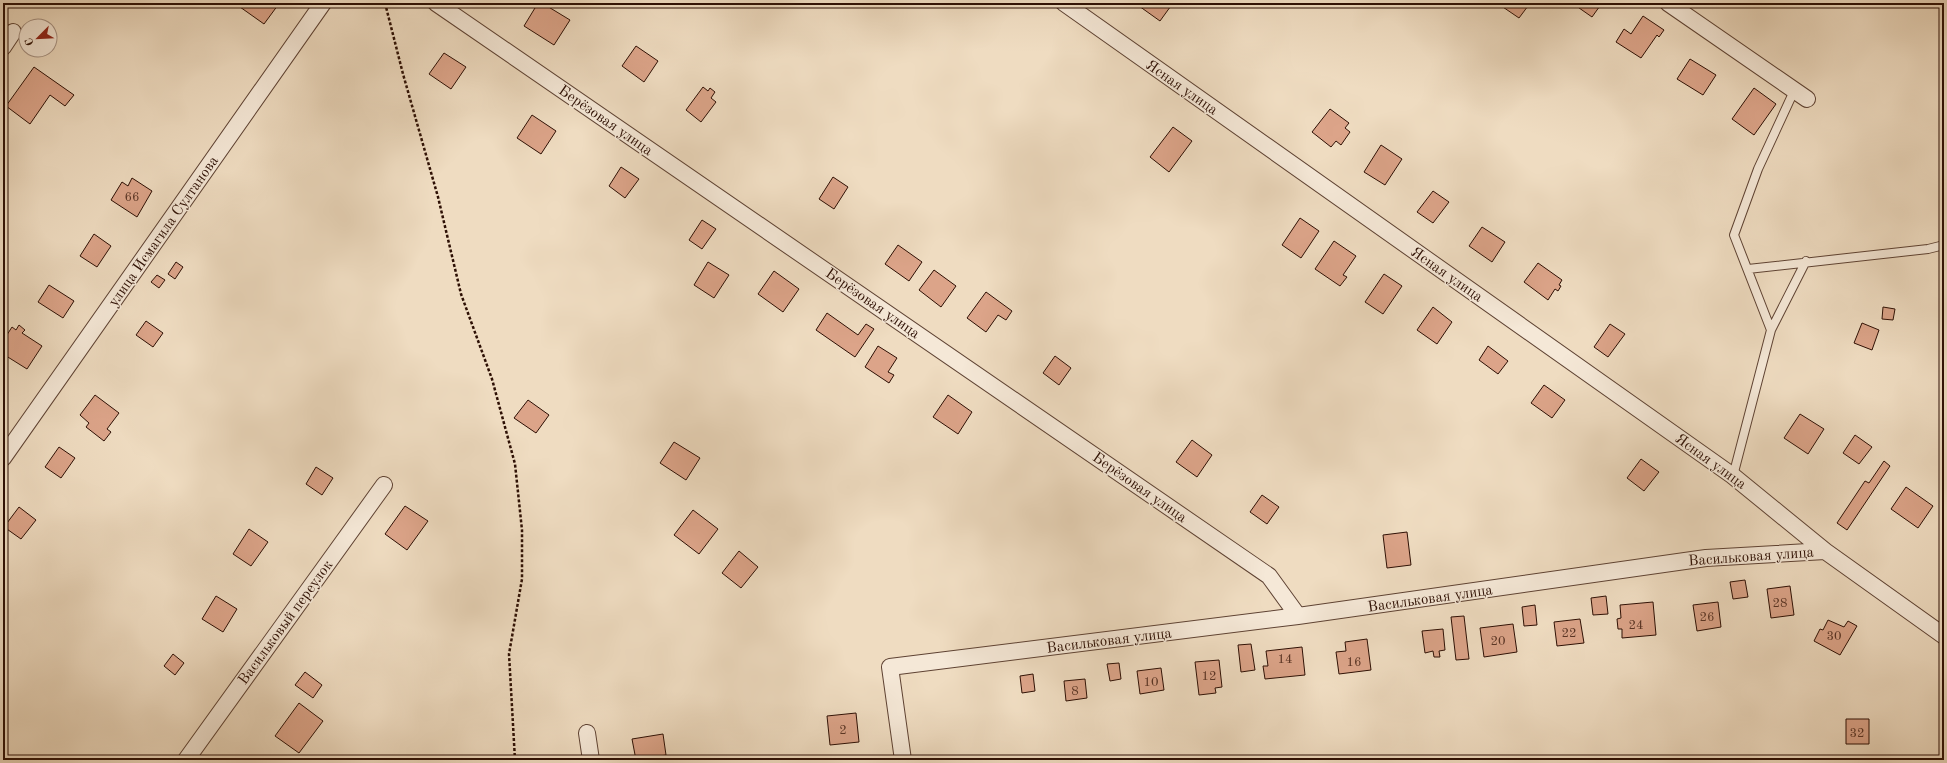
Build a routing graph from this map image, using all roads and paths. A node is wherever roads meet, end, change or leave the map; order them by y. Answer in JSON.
{"nodes":[{"id":1,"x":323,"y":3,"type":"edge"},
{"id":2,"x":385,"y":3,"type":"edge"},
{"id":3,"x":436,"y":3,"type":"edge"},
{"id":4,"x":1064,"y":3,"type":"edge"},
{"id":5,"x":1668,"y":3,"type":"edge"},
{"id":6,"x":13,"y":32,"type":"dead end"},
{"id":7,"x":3,"y":47,"type":"edge"},
{"id":8,"x":1801,"y":95,"type":"joint"},
{"id":9,"x":1944,"y":245,"type":"edge"},
{"id":10,"x":1806,"y":261,"type":"junction"},
{"id":11,"x":1748,"y":269,"type":"junction"},
{"id":12,"x":1771,"y":330,"type":"junction"},
{"id":13,"x":3,"y":458,"type":"edge"},
{"id":14,"x":1733,"y":476,"type":"junction"},
{"id":15,"x":384,"y":485,"type":"dead end"},
{"id":16,"x":1825,"y":551,"type":"junction"},
{"id":17,"x":1298,"y":616,"type":"junction"},
{"id":18,"x":1944,"y":636,"type":"edge"},
{"id":19,"x":587,"y":733,"type":"dead end"},
{"id":20,"x":186,"y":760,"type":"edge"},
{"id":21,"x":515,"y":760,"type":"edge"},
{"id":22,"x":591,"y":760,"type":"edge"},
{"id":23,"x":903,"y":760,"type":"edge"}],
"edges":[{"from":1,"to":13,"type":"street","name":"улица Исмагила Султанова"},
{"from":2,"to":21,"type":"path"},
{"from":3,"to":17,"type":"street","name":"Берёзовая улица"},
{"from":4,"to":14,"type":"street","name":"Ясная улица"},
{"from":5,"to":8,"type":"street"},
{"from":6,"to":7,"type":"street"},
{"from":8,"to":11,"type":"lane"},
{"from":9,"to":10,"type":"lane"},
{"from":10,"to":11,"type":"lane"},
{"from":10,"to":12,"type":"lane"},
{"from":11,"to":12,"type":"lane"},
{"from":12,"to":14,"type":"lane"},
{"from":14,"to":16,"type":"street","name":"Ясная улица"},
{"from":15,"to":20,"type":"street","name":"Васильковый переулок"},
{"from":16,"to":17,"type":"street","name":"Васильковая улица"},
{"from":16,"to":18,"type":"street","name":"Васильковая улица"},
{"from":17,"to":23,"type":"street","name":"Васильковая улица"},
{"from":19,"to":22,"type":"street"}]}
